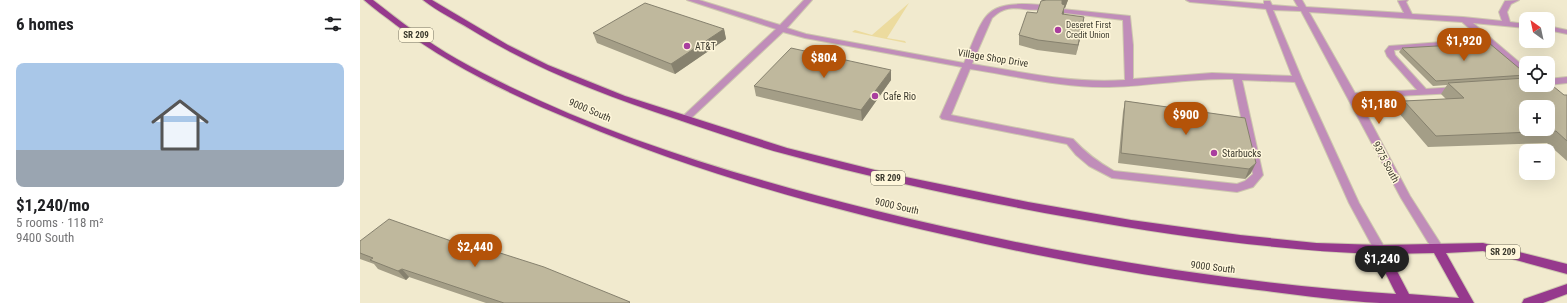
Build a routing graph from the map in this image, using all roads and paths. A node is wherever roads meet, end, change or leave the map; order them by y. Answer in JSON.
{"nodes":[{"id":1,"x":368,"y":0,"type":"edge"},
{"id":2,"x":427,"y":0,"type":"edge"},
{"id":3,"x":691,"y":0,"type":"edge"},
{"id":4,"x":808,"y":0,"type":"edge"},
{"id":5,"x":1190,"y":0,"type":"edge"},
{"id":6,"x":1298,"y":0,"type":"edge"},
{"id":7,"x":1401,"y":0,"type":"edge"},
{"id":8,"x":1515,"y":0,"type":"edge"},
{"id":9,"x":1267,"y":4,"type":"edge"},
{"id":10,"x":1041,"y":8,"type":"edge"},
{"id":11,"x":1305,"y":10,"type":"junction"},
{"id":12,"x":1065,"y":11,"type":"edge"},
{"id":13,"x":1409,"y":15,"type":"junction"},
{"id":14,"x":1463,"y":19,"type":"junction"},
{"id":15,"x":1507,"y":24,"type":"junction"},
{"id":16,"x":1519,"y":25,"type":"edge"},
{"id":17,"x":781,"y":29,"type":"junction"},
{"id":18,"x":1555,"y":29,"type":"edge"},
{"id":19,"x":1567,"y":32,"type":"edge"},
{"id":20,"x":1488,"y":41,"type":"junction"},
{"id":21,"x":968,"y":66,"type":"junction"},
{"id":22,"x":1519,"y":66,"type":"edge"},
{"id":23,"x":1237,"y":77,"type":"junction"},
{"id":24,"x":1298,"y":79,"type":"junction"},
{"id":25,"x":1567,"y":80,"type":"edge"},
{"id":26,"x":1555,"y":81,"type":"edge"},
{"id":27,"x":1129,"y":83,"type":"junction"},
{"id":28,"x":1463,"y":89,"type":"edge"},
{"id":29,"x":1424,"y":92,"type":"junction"},
{"id":30,"x":1351,"y":96,"type":"junction"},
{"id":31,"x":684,"y":119,"type":"junction"},
{"id":32,"x":1438,"y":249,"type":"junction"},
{"id":33,"x":1380,"y":250,"type":"junction"},
{"id":34,"x":1567,"y":269,"type":"edge"},
{"id":35,"x":1567,"y":289,"type":"edge"},
{"id":36,"x":1406,"y":302,"type":"edge"},
{"id":37,"x":1460,"y":303,"type":"edge"},
{"id":38,"x":1468,"y":303,"type":"edge"},
{"id":39,"x":1528,"y":303,"type":"edge"}],
"edges":[{"from":1,"to":36,"type":"main road","name":"9000 South","number":"SR 209"},
{"from":2,"to":31,"type":"main road","number":"SR 209"},
{"from":3,"to":17,"type":"street","name":"Village Shop Drive"},
{"from":4,"to":17,"type":"street"},
{"from":5,"to":9,"type":"street"},
{"from":6,"to":11,"type":"street","name":"9375 South"},
{"from":7,"to":13,"type":"street"},
{"from":8,"to":15,"type":"street"},
{"from":9,"to":11,"type":"street"},
{"from":9,"to":24,"type":"street"},
{"from":10,"to":21,"type":"street"},
{"from":11,"to":13,"type":"street"},
{"from":11,"to":30,"type":"street","name":"9375 South"},
{"from":12,"to":27,"type":"street"},
{"from":13,"to":14,"type":"street"},
{"from":14,"to":15,"type":"street"},
{"from":14,"to":20,"type":"street"},
{"from":15,"to":16,"type":"street"},
{"from":17,"to":21,"type":"street","name":"Village Shop Drive"},
{"from":17,"to":31,"type":"street"},
{"from":18,"to":19,"type":"street"},
{"from":20,"to":22,"type":"street"},
{"from":20,"to":29,"type":"street"},
{"from":21,"to":23,"type":"street"},
{"from":21,"to":27,"type":"street","name":"Village Shop Drive"},
{"from":23,"to":24,"type":"street","name":"Village Shop Drive"},
{"from":23,"to":27,"type":"street","name":"Village Shop Drive"},
{"from":24,"to":33,"type":"street"},
{"from":25,"to":26,"type":"street"},
{"from":28,"to":29,"type":"street"},
{"from":29,"to":30,"type":"street"},
{"from":30,"to":32,"type":"street","name":"9375 South"},
{"from":31,"to":33,"type":"main road","number":"SR 209"},
{"from":32,"to":33,"type":"main road","number":"SR 209"},
{"from":32,"to":34,"type":"main road","number":"SR 209"},
{"from":32,"to":38,"type":"main road"},
{"from":33,"to":36,"type":"main road"},
{"from":35,"to":39,"type":"main road"},
{"from":36,"to":37,"type":"main road","name":"9000 South","number":"SR 209"}]}
